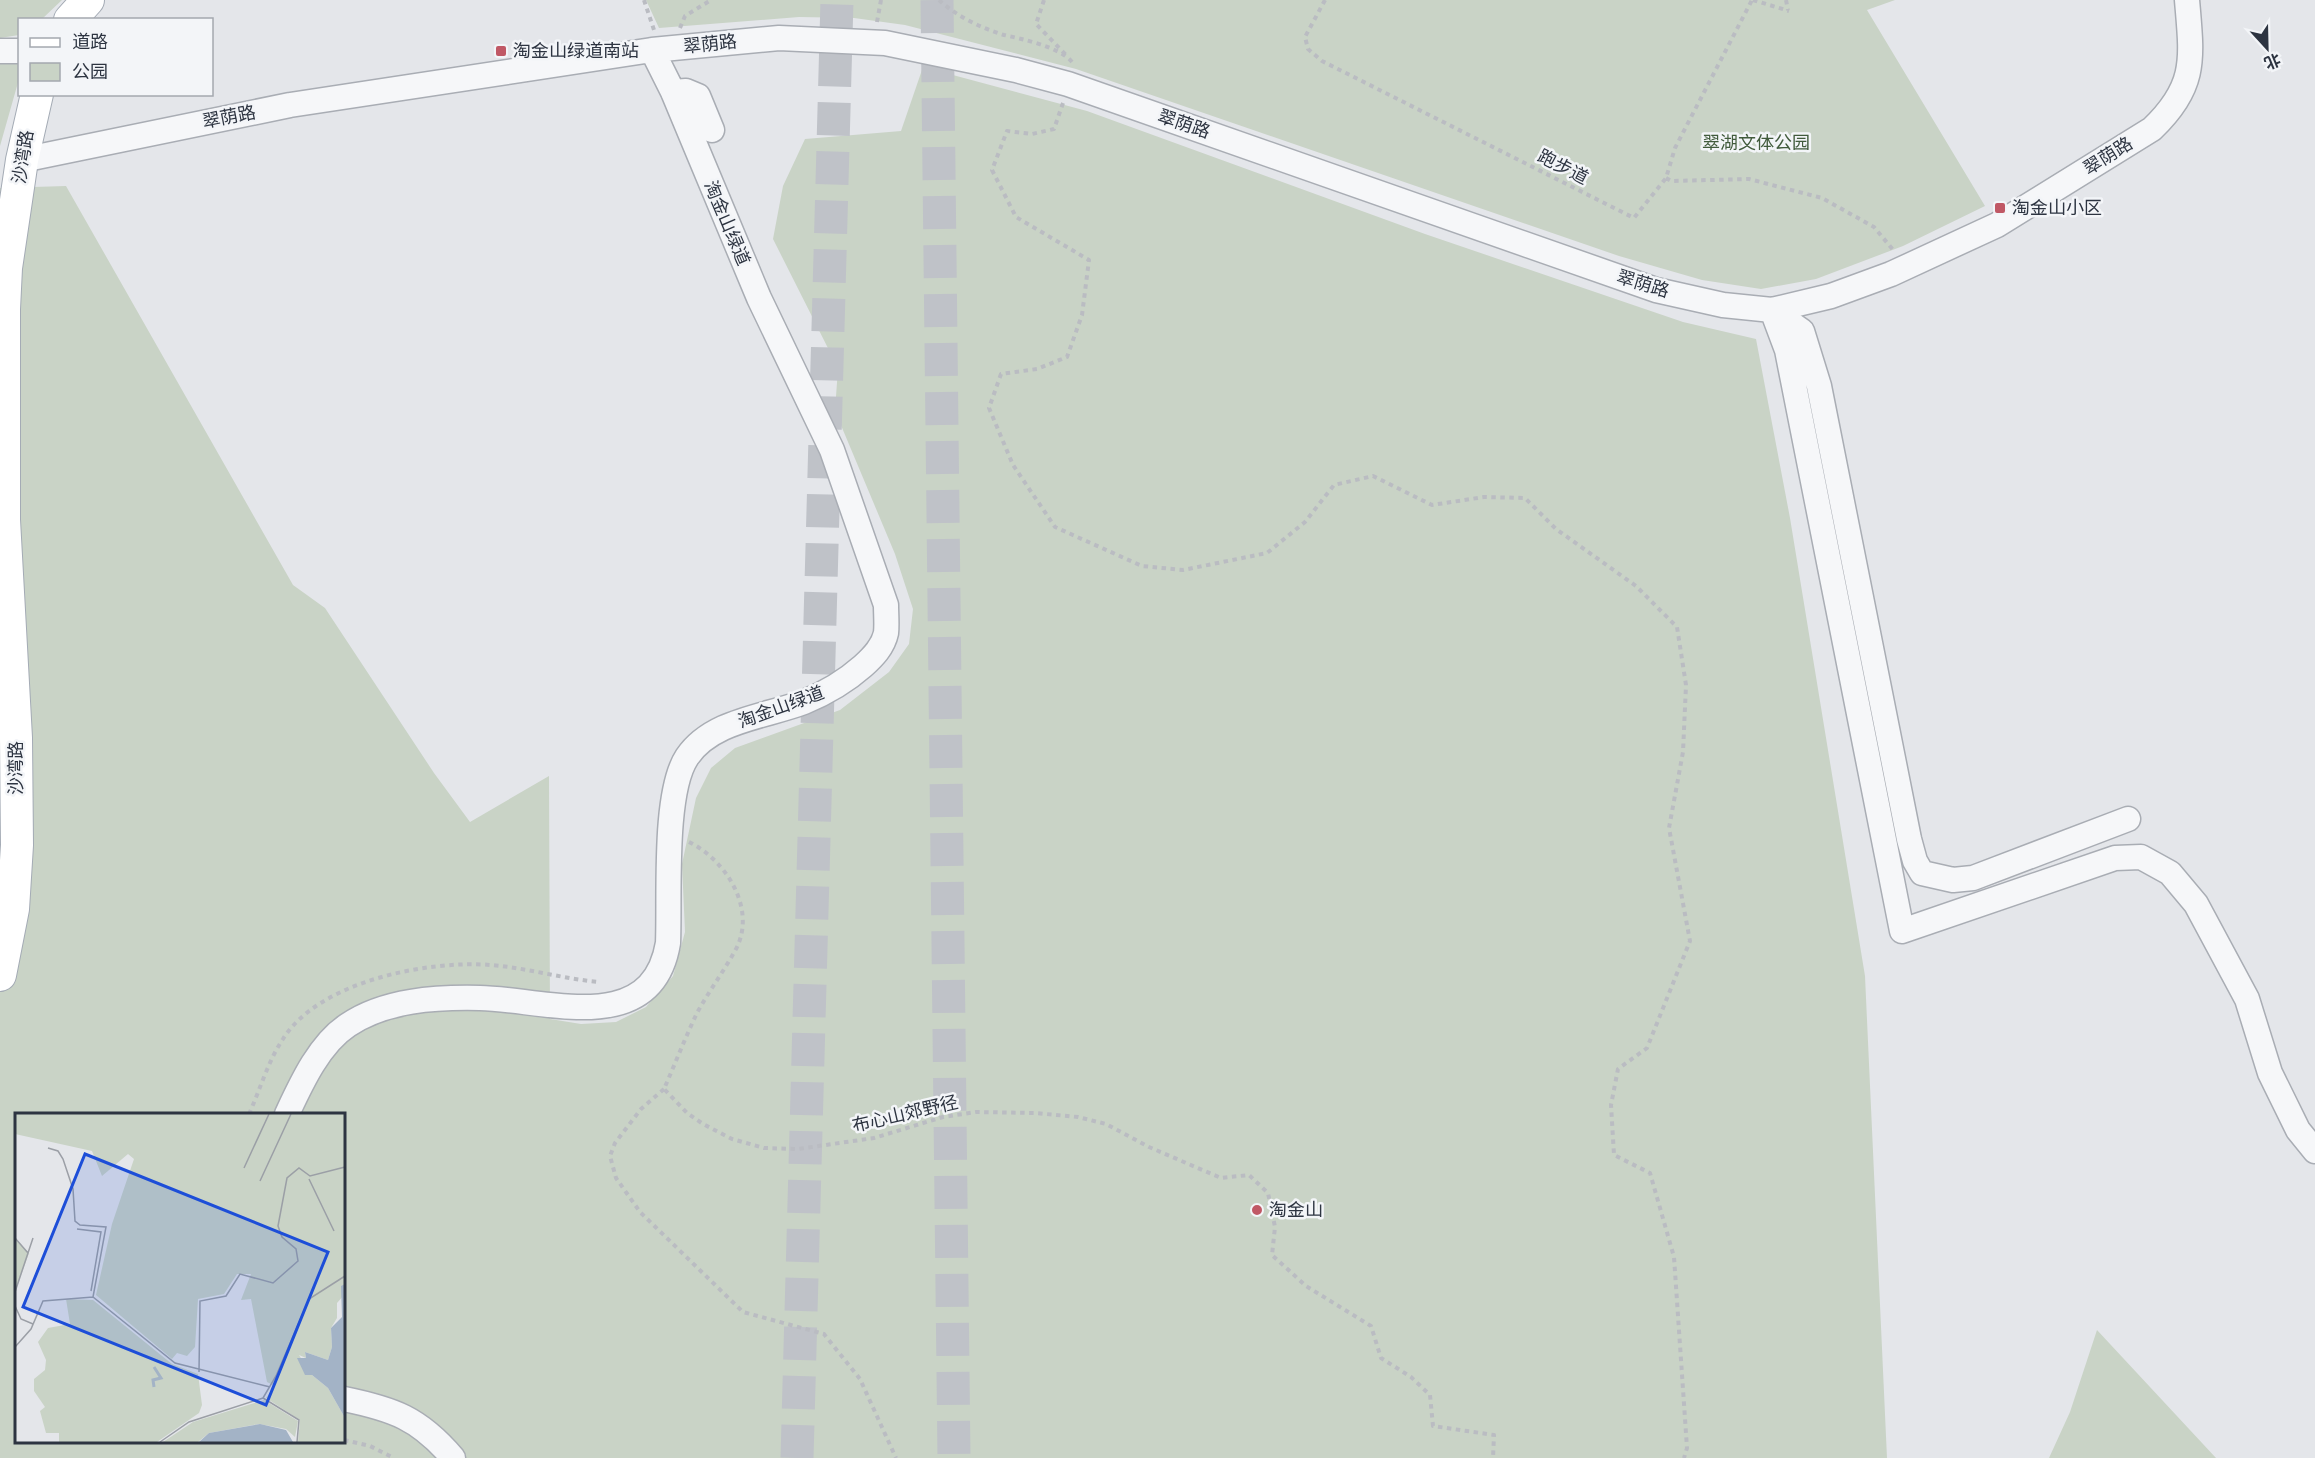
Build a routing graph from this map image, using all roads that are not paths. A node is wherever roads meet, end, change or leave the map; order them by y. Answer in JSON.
{"nodes":[{"id":1,"x":88,"y":0,"type":"edge"},
{"id":2,"x":2187,"y":0,"type":"edge"},
{"id":3,"x":72,"y":18,"type":"edge"},
{"id":4,"x":654,"y":42,"type":"junction"},
{"id":5,"x":0,"y":51,"type":"edge"},
{"id":6,"x":18,"y":51,"type":"edge"},
{"id":7,"x":673,"y":92,"type":"junction"},
{"id":8,"x":37,"y":96,"type":"edge"},
{"id":9,"x":712,"y":130,"type":"dead end"},
{"id":10,"x":22,"y":160,"type":"junction"},
{"id":11,"x":1772,"y":310,"type":"junction"},
{"id":12,"x":2128,"y":819,"type":"dead end"},
{"id":13,"x":0,"y":975,"type":"edge"},
{"id":14,"x":287,"y":1113,"type":"edge"},
{"id":15,"x":2315,"y":1151,"type":"edge"},
{"id":16,"x":345,"y":1400,"type":"edge"},
{"id":17,"x":453,"y":1458,"type":"edge"}],
"edges":[{"from":1,"to":3,"type":"main road"},
{"from":2,"to":11,"type":"street","name":"翠荫路"},
{"from":4,"to":7,"type":"street","name":"淘金山绿道"},
{"from":4,"to":10,"type":"street","name":"翠荫路"},
{"from":4,"to":11,"type":"street","name":"翠荫路"},
{"from":5,"to":6,"type":"street"},
{"from":7,"to":9,"type":"street"},
{"from":7,"to":14,"type":"street","name":"淘金山绿道"},
{"from":8,"to":10,"type":"main road","name":"沙湾路"},
{"from":10,"to":13,"type":"main road","name":"沙湾路"},
{"from":11,"to":12,"type":"street"},
{"from":11,"to":15,"type":"street"},
{"from":16,"to":17,"type":"street"}]}
